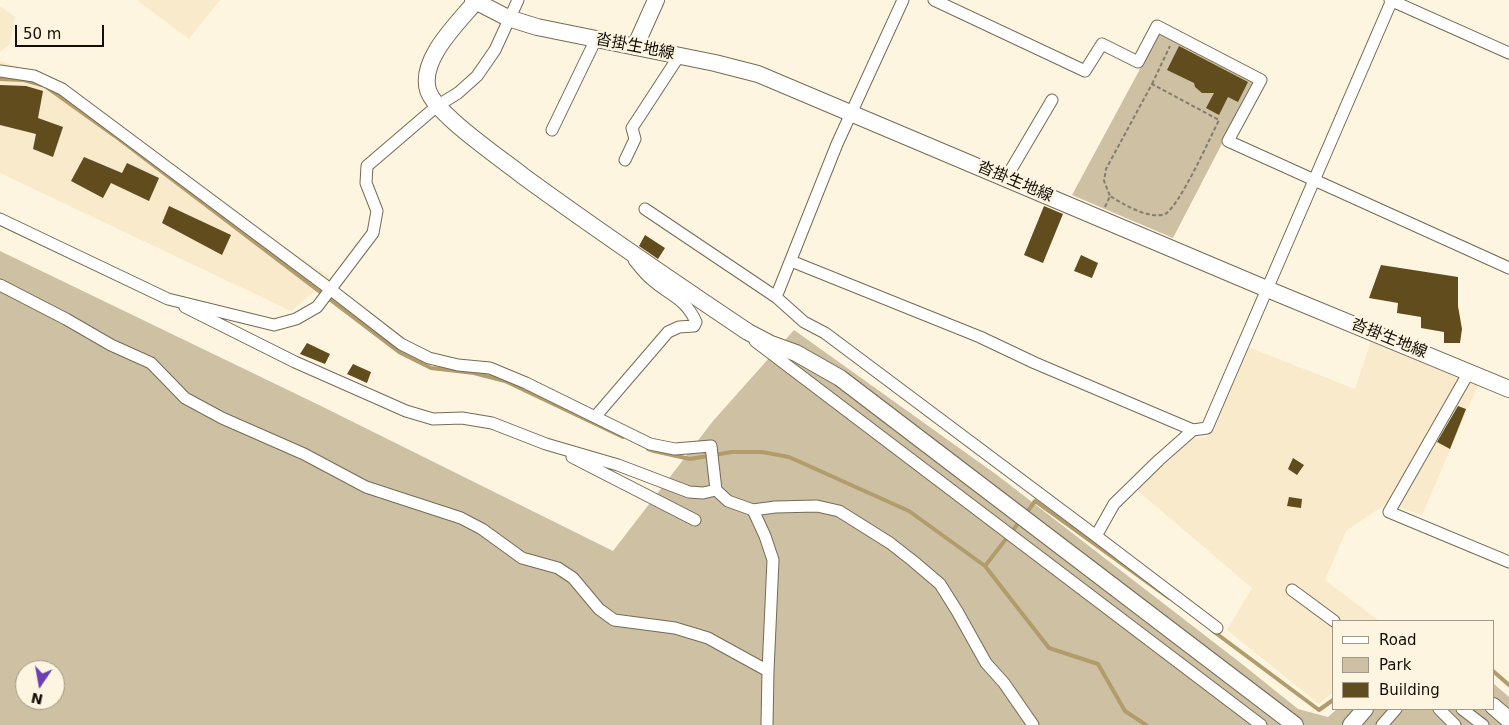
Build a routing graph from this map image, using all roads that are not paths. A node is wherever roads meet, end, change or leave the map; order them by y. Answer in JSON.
{"nodes":[{"id":1,"x":518,"y":0,"type":"edge"},
{"id":2,"x":656,"y":0,"type":"edge"},
{"id":3,"x":903,"y":0,"type":"edge"},
{"id":4,"x":934,"y":0,"type":"edge"},
{"id":5,"x":1392,"y":0,"type":"edge"},
{"id":6,"x":475,"y":1,"type":"edge"},
{"id":7,"x":508,"y":18,"type":"junction"},
{"id":8,"x":596,"y":39,"type":"junction"},
{"id":9,"x":635,"y":47,"type":"junction"},
{"id":10,"x":1509,"y":53,"type":"edge"},
{"id":11,"x":679,"y":56,"type":"junction"},
{"id":12,"x":0,"y":71,"type":"edge"},
{"id":13,"x":1052,"y":100,"type":"dead end"},
{"id":14,"x":437,"y":106,"type":"junction"},
{"id":15,"x":851,"y":112,"type":"junction"},
{"id":16,"x":552,"y":130,"type":"dead end"},
{"id":17,"x":625,"y":160,"type":"dead end"},
{"id":18,"x":1006,"y":178,"type":"junction"},
{"id":19,"x":1314,"y":181,"type":"junction"},
{"id":20,"x":645,"y":209,"type":"dead end"},
{"id":21,"x":0,"y":218,"type":"edge"},
{"id":22,"x":627,"y":250,"type":"junction"},
{"id":23,"x":791,"y":261,"type":"junction"},
{"id":24,"x":1509,"y":268,"type":"edge"},
{"id":25,"x":0,"y":285,"type":"edge"},
{"id":26,"x":330,"y":289,"type":"junction"},
{"id":27,"x":1267,"y":289,"type":"junction"},
{"id":28,"x":776,"y":297,"type":"junction"},
{"id":29,"x":168,"y":298,"type":"junction"},
{"id":30,"x":748,"y":332,"type":"junction"},
{"id":31,"x":1469,"y":372,"type":"junction"},
{"id":32,"x":1509,"y":389,"type":"edge"},
{"id":33,"x":595,"y":417,"type":"junction"},
{"id":34,"x":1193,"y":430,"type":"junction"},
{"id":35,"x":546,"y":444,"type":"junction"},
{"id":36,"x":716,"y":490,"type":"junction"},
{"id":37,"x":754,"y":510,"type":"junction"},
{"id":38,"x":695,"y":520,"type":"dead end"},
{"id":39,"x":1096,"y":536,"type":"junction"},
{"id":40,"x":1509,"y":562,"type":"edge"},
{"id":41,"x":1292,"y":590,"type":"dead end"},
{"id":42,"x":1333,"y":620,"type":"edge"},
{"id":43,"x":1217,"y":628,"type":"dead end"},
{"id":44,"x":768,"y":671,"type":"junction"},
{"id":45,"x":1494,"y":707,"type":"edge"},
{"id":46,"x":1364,"y":710,"type":"edge"},
{"id":47,"x":1395,"y":710,"type":"edge"},
{"id":48,"x":1440,"y":710,"type":"edge"},
{"id":49,"x":1463,"y":710,"type":"edge"},
{"id":50,"x":1509,"y":720,"type":"edge"},
{"id":51,"x":767,"y":725,"type":"edge"},
{"id":52,"x":1033,"y":725,"type":"edge"},
{"id":53,"x":1261,"y":725,"type":"edge"},
{"id":54,"x":1295,"y":725,"type":"edge"},
{"id":55,"x":1351,"y":725,"type":"edge"},
{"id":56,"x":1382,"y":725,"type":"edge"},
{"id":57,"x":1456,"y":725,"type":"edge"},
{"id":58,"x":1482,"y":725,"type":"edge"}],
"edges":[{"from":1,"to":7,"type":"street"},
{"from":2,"to":9,"type":"street"},
{"from":3,"to":15,"type":"street"},
{"from":4,"to":19,"type":"street"},
{"from":5,"to":10,"type":"street"},
{"from":5,"to":19,"type":"street"},
{"from":6,"to":7,"type":"street","name":"沓掛生地線"},
{"from":6,"to":14,"type":"street"},
{"from":7,"to":8,"type":"street","name":"沓掛生地線"},
{"from":7,"to":14,"type":"street"},
{"from":8,"to":9,"type":"street","name":"沓掛生地線"},
{"from":8,"to":16,"type":"street"},
{"from":9,"to":11,"type":"street","name":"沓掛生地線"},
{"from":11,"to":15,"type":"street","name":"沓掛生地線"},
{"from":11,"to":17,"type":"street"},
{"from":12,"to":26,"type":"street"},
{"from":13,"to":18,"type":"street"},
{"from":14,"to":22,"type":"street"},
{"from":14,"to":26,"type":"street"},
{"from":15,"to":18,"type":"street","name":"沓掛生地線"},
{"from":15,"to":23,"type":"street"},
{"from":18,"to":27,"type":"street","name":"沓掛生地線"},
{"from":19,"to":24,"type":"street"},
{"from":19,"to":27,"type":"street"},
{"from":20,"to":28,"type":"street"},
{"from":21,"to":29,"type":"street"},
{"from":22,"to":30,"type":"street"},
{"from":22,"to":33,"type":"street"},
{"from":23,"to":28,"type":"street"},
{"from":23,"to":34,"type":"street"},
{"from":25,"to":44,"type":"street"},
{"from":26,"to":29,"type":"street"},
{"from":26,"to":33,"type":"street"},
{"from":27,"to":31,"type":"street","name":"沓掛生地線"},
{"from":27,"to":34,"type":"street"},
{"from":28,"to":39,"type":"street"},
{"from":29,"to":35,"type":"street"},
{"from":30,"to":53,"type":"street"},
{"from":30,"to":54,"type":"street"},
{"from":31,"to":32,"type":"street","name":"沓掛生地線"},
{"from":31,"to":40,"type":"street"},
{"from":33,"to":36,"type":"street"},
{"from":34,"to":39,"type":"street"},
{"from":35,"to":36,"type":"street"},
{"from":35,"to":38,"type":"street"},
{"from":36,"to":37,"type":"street"},
{"from":37,"to":44,"type":"street"},
{"from":37,"to":52,"type":"street"},
{"from":39,"to":43,"type":"street"},
{"from":41,"to":42,"type":"street"},
{"from":44,"to":51,"type":"street"},
{"from":45,"to":50,"type":"street"},
{"from":46,"to":55,"type":"street"},
{"from":47,"to":56,"type":"street"},
{"from":48,"to":57,"type":"street"},
{"from":49,"to":58,"type":"street"}]}
